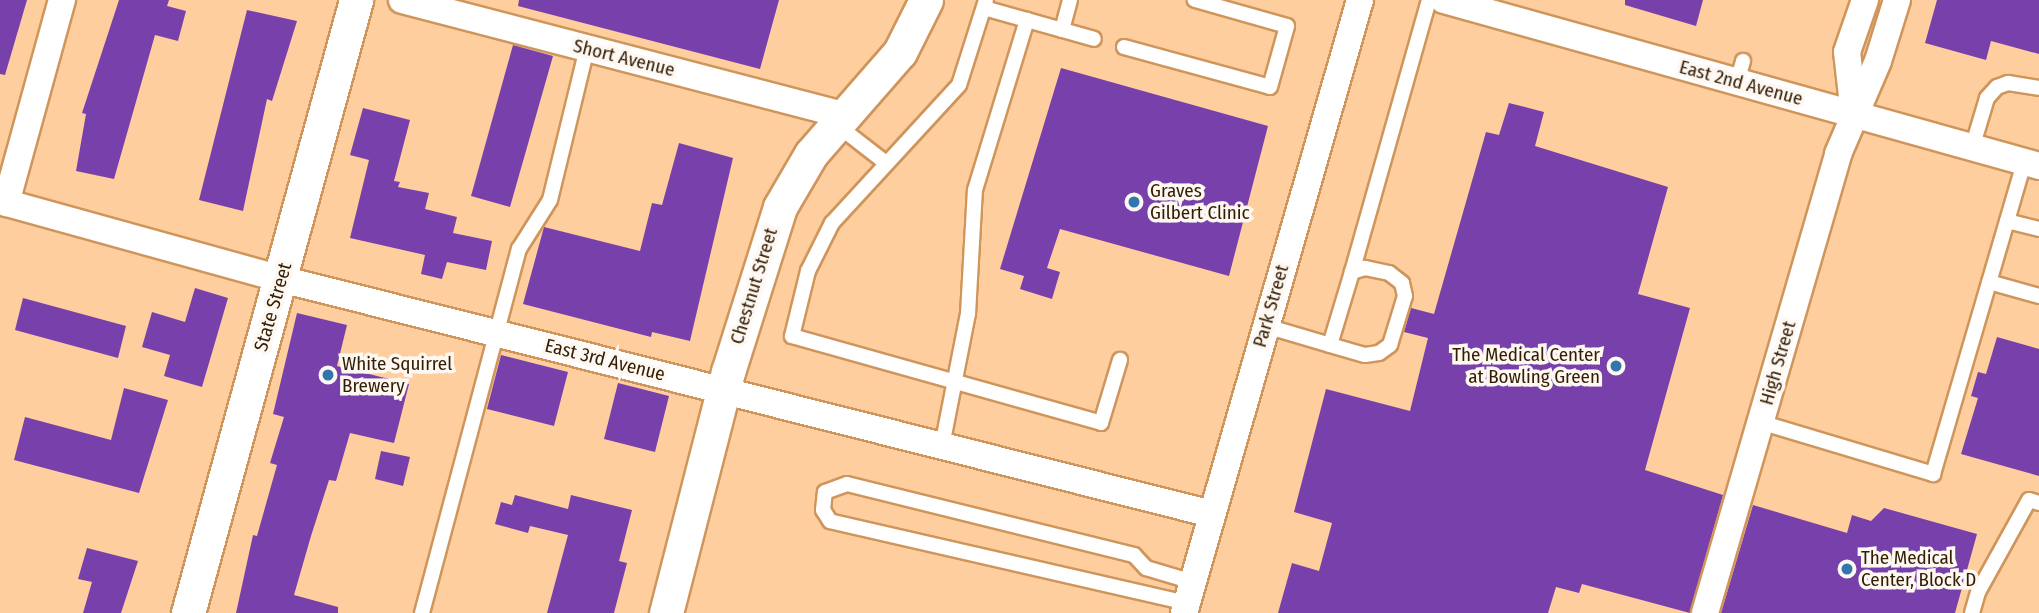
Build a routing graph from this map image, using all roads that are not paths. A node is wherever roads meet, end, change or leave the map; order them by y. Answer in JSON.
{"nodes":[{"id":1,"x":62,"y":0,"type":"edge"},
{"id":2,"x":356,"y":0,"type":"edge"},
{"id":3,"x":402,"y":0,"type":"edge"},
{"id":4,"x":926,"y":0,"type":"edge"},
{"id":5,"x":1070,"y":0,"type":"edge"},
{"id":6,"x":1195,"y":0,"type":"edge"},
{"id":7,"x":1360,"y":0,"type":"edge"},
{"id":8,"x":1429,"y":0,"type":"edge"},
{"id":9,"x":1444,"y":0,"type":"edge"},
{"id":10,"x":1865,"y":0,"type":"edge"},
{"id":11,"x":1897,"y":0,"type":"edge"},
{"id":12,"x":985,"y":4,"type":"edge"},
{"id":13,"x":1497,"y":7,"type":"edge"},
{"id":14,"x":1027,"y":20,"type":"junction"},
{"id":15,"x":1062,"y":30,"type":"junction"},
{"id":16,"x":1094,"y":39,"type":"dead end"},
{"id":17,"x":1124,"y":47,"type":"dead end"},
{"id":18,"x":587,"y":48,"type":"junction"},
{"id":19,"x":2039,"y":88,"type":"edge"},
{"id":20,"x":1854,"y":114,"type":"junction"},
{"id":21,"x":841,"y":120,"type":"junction"},
{"id":22,"x":1972,"y":148,"type":"junction"},
{"id":23,"x":886,"y":163,"type":"junction"},
{"id":24,"x":2032,"y":164,"type":"edge"},
{"id":25,"x":3,"y":202,"type":"edge"},
{"id":26,"x":2007,"y":221,"type":"junction"},
{"id":27,"x":2039,"y":229,"type":"edge"},
{"id":28,"x":1352,"y":272,"type":"junction"},
{"id":29,"x":281,"y":279,"type":"junction"},
{"id":30,"x":1989,"y":282,"type":"junction"},
{"id":31,"x":2039,"y":296,"type":"edge"},
{"id":32,"x":1266,"y":326,"type":"junction"},
{"id":33,"x":499,"y":334,"type":"junction"},
{"id":34,"x":1330,"y":345,"type":"junction"},
{"id":35,"x":1120,"y":360,"type":"dead end"},
{"id":36,"x":957,"y":382,"type":"junction"},
{"id":37,"x":724,"y":390,"type":"junction"},
{"id":38,"x":1760,"y":422,"type":"junction"},
{"id":39,"x":942,"y":446,"type":"junction"},
{"id":40,"x":2039,"y":503,"type":"edge"},
{"id":41,"x":1212,"y":514,"type":"junction"},
{"id":42,"x":1188,"y":599,"type":"edge"},
{"id":43,"x":188,"y":613,"type":"edge"},
{"id":44,"x":422,"y":613,"type":"edge"},
{"id":45,"x":666,"y":613,"type":"edge"},
{"id":46,"x":1705,"y":613,"type":"edge"},
{"id":47,"x":1972,"y":613,"type":"edge"}],
"edges":[{"from":1,"to":25,"type":"street"},
{"from":2,"to":29,"type":"street","name":"State Street"},
{"from":3,"to":18,"type":"street","name":"Short Avenue"},
{"from":4,"to":21,"type":"street","name":"Chestnut Street"},
{"from":5,"to":15,"type":"lane"},
{"from":6,"to":17,"type":"lane"},
{"from":7,"to":32,"type":"street","name":"Park Street"},
{"from":8,"to":28,"type":"lane"},
{"from":9,"to":13,"type":"street","name":"East 2nd Avenue"},
{"from":10,"to":20,"type":"street"},
{"from":11,"to":20,"type":"street","name":"High Street"},
{"from":12,"to":14,"type":"lane"},
{"from":12,"to":23,"type":"lane"},
{"from":13,"to":20,"type":"street","name":"East 2nd Avenue"},
{"from":14,"to":15,"type":"lane"},
{"from":14,"to":36,"type":"lane"},
{"from":15,"to":16,"type":"lane"},
{"from":18,"to":21,"type":"street","name":"Short Avenue"},
{"from":18,"to":33,"type":"lane"},
{"from":19,"to":22,"type":"lane"},
{"from":20,"to":22,"type":"street","name":"East 2nd Avenue"},
{"from":20,"to":38,"type":"street","name":"High Street"},
{"from":21,"to":23,"type":"lane"},
{"from":21,"to":37,"type":"street","name":"Chestnut Street"},
{"from":22,"to":24,"type":"street","name":"East 2nd Avenue"},
{"from":23,"to":36,"type":"lane"},
{"from":24,"to":26,"type":"lane"},
{"from":25,"to":29,"type":"street","name":"East 3rd Avenue"},
{"from":26,"to":27,"type":"lane"},
{"from":26,"to":30,"type":"lane"},
{"from":28,"to":34,"type":"lane"},
{"from":28,"to":34,"type":"lane"},
{"from":29,"to":33,"type":"street","name":"East 3rd Avenue"},
{"from":29,"to":43,"type":"street","name":"State Street"},
{"from":30,"to":31,"type":"lane"},
{"from":30,"to":38,"type":"lane"},
{"from":32,"to":34,"type":"lane"},
{"from":32,"to":41,"type":"street","name":"Park Street"},
{"from":33,"to":37,"type":"street","name":"East 3rd Avenue"},
{"from":33,"to":44,"type":"lane"},
{"from":35,"to":36,"type":"lane"},
{"from":36,"to":39,"type":"lane"},
{"from":37,"to":39,"type":"street","name":"East 3rd Avenue"},
{"from":37,"to":45,"type":"street","name":"Chestnut Street"},
{"from":38,"to":46,"type":"street","name":"High Street"},
{"from":39,"to":41,"type":"street","name":"East 3rd Avenue"},
{"from":40,"to":47,"type":"lane"},
{"from":41,"to":42,"type":"street","name":"Park Street"},
{"from":42,"to":42,"type":"lane"}]}
